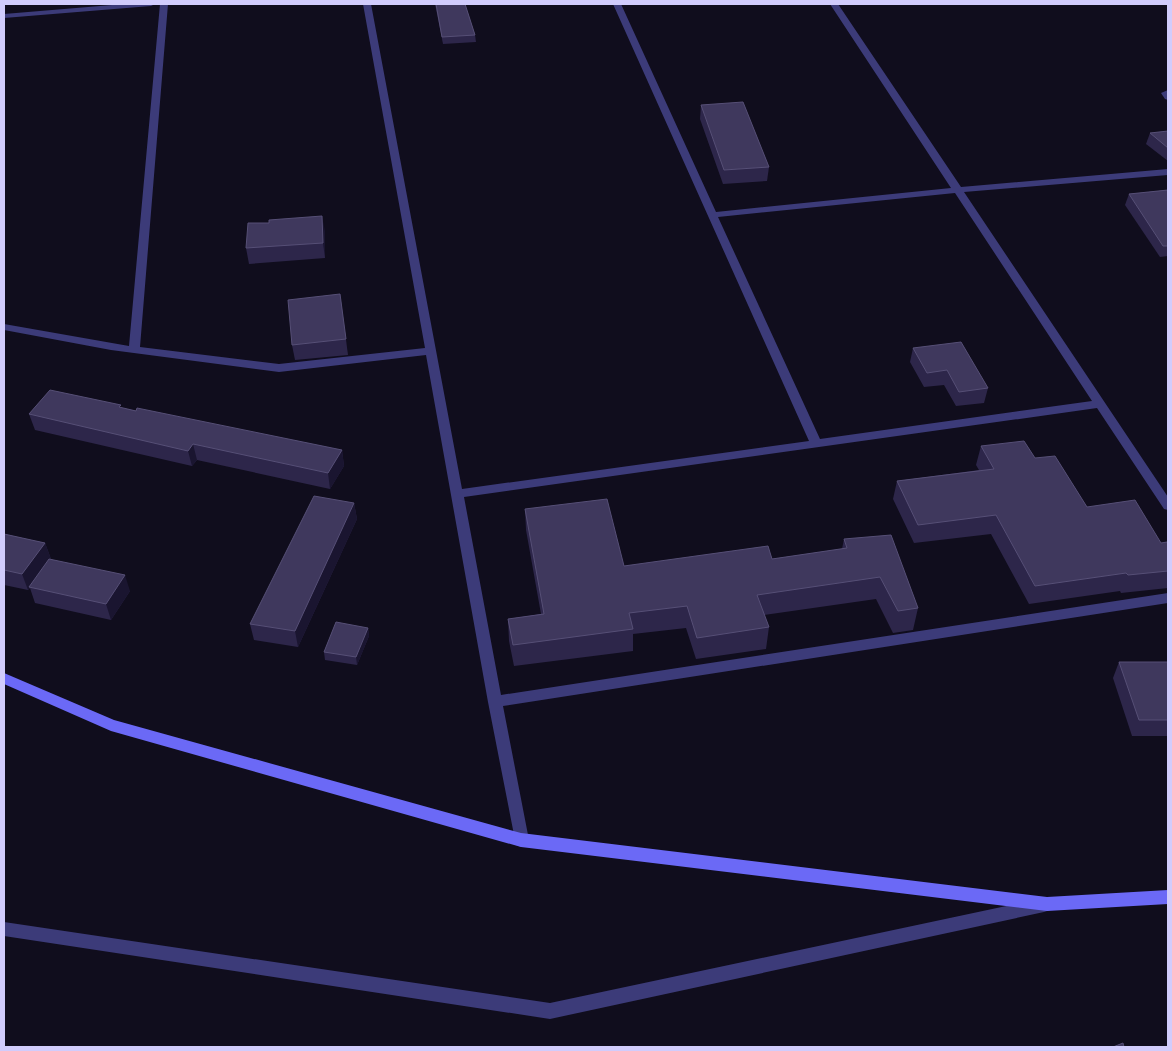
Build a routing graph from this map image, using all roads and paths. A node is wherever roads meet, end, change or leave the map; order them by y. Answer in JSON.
{"nodes":[{"id":1,"x":151,"y":4,"type":"edge"},
{"id":2,"x":164,"y":4,"type":"edge"},
{"id":3,"x":367,"y":4,"type":"edge"},
{"id":4,"x":617,"y":4,"type":"edge"},
{"id":5,"x":834,"y":4,"type":"edge"},
{"id":6,"x":4,"y":16,"type":"edge"},
{"id":7,"x":1168,"y":172,"type":"edge"},
{"id":8,"x":958,"y":190,"type":"junction"},
{"id":9,"x":712,"y":214,"type":"junction"},
{"id":10,"x":4,"y":328,"type":"edge"},
{"id":11,"x":134,"y":350,"type":"junction"},
{"id":12,"x":431,"y":351,"type":"junction"},
{"id":13,"x":1100,"y":404,"type":"junction"},
{"id":14,"x":816,"y":444,"type":"junction"},
{"id":15,"x":457,"y":494,"type":"junction"},
{"id":16,"x":1168,"y":506,"type":"edge"},
{"id":17,"x":1168,"y":598,"type":"edge"},
{"id":18,"x":4,"y":678,"type":"edge"},
{"id":19,"x":495,"y":702,"type":"junction"},
{"id":20,"x":521,"y":840,"type":"junction"},
{"id":21,"x":1168,"y":897,"type":"edge"},
{"id":22,"x":1047,"y":904,"type":"junction"},
{"id":23,"x":4,"y":929,"type":"edge"}],
"edges":[{"from":1,"to":6,"type":"street"},
{"from":2,"to":11,"type":"street"},
{"from":3,"to":12,"type":"street"},
{"from":4,"to":9,"type":"street"},
{"from":5,"to":8,"type":"street"},
{"from":7,"to":8,"type":"street"},
{"from":8,"to":9,"type":"street"},
{"from":8,"to":13,"type":"street"},
{"from":9,"to":14,"type":"street"},
{"from":10,"to":11,"type":"street"},
{"from":11,"to":12,"type":"street"},
{"from":12,"to":15,"type":"street"},
{"from":13,"to":14,"type":"street"},
{"from":13,"to":16,"type":"street"},
{"from":14,"to":15,"type":"street"},
{"from":15,"to":19,"type":"street"},
{"from":17,"to":19,"type":"street"},
{"from":18,"to":20,"type":"main road"},
{"from":19,"to":20,"type":"street"},
{"from":20,"to":22,"type":"main road"},
{"from":21,"to":22,"type":"main road"},
{"from":22,"to":23,"type":"street"}]}
